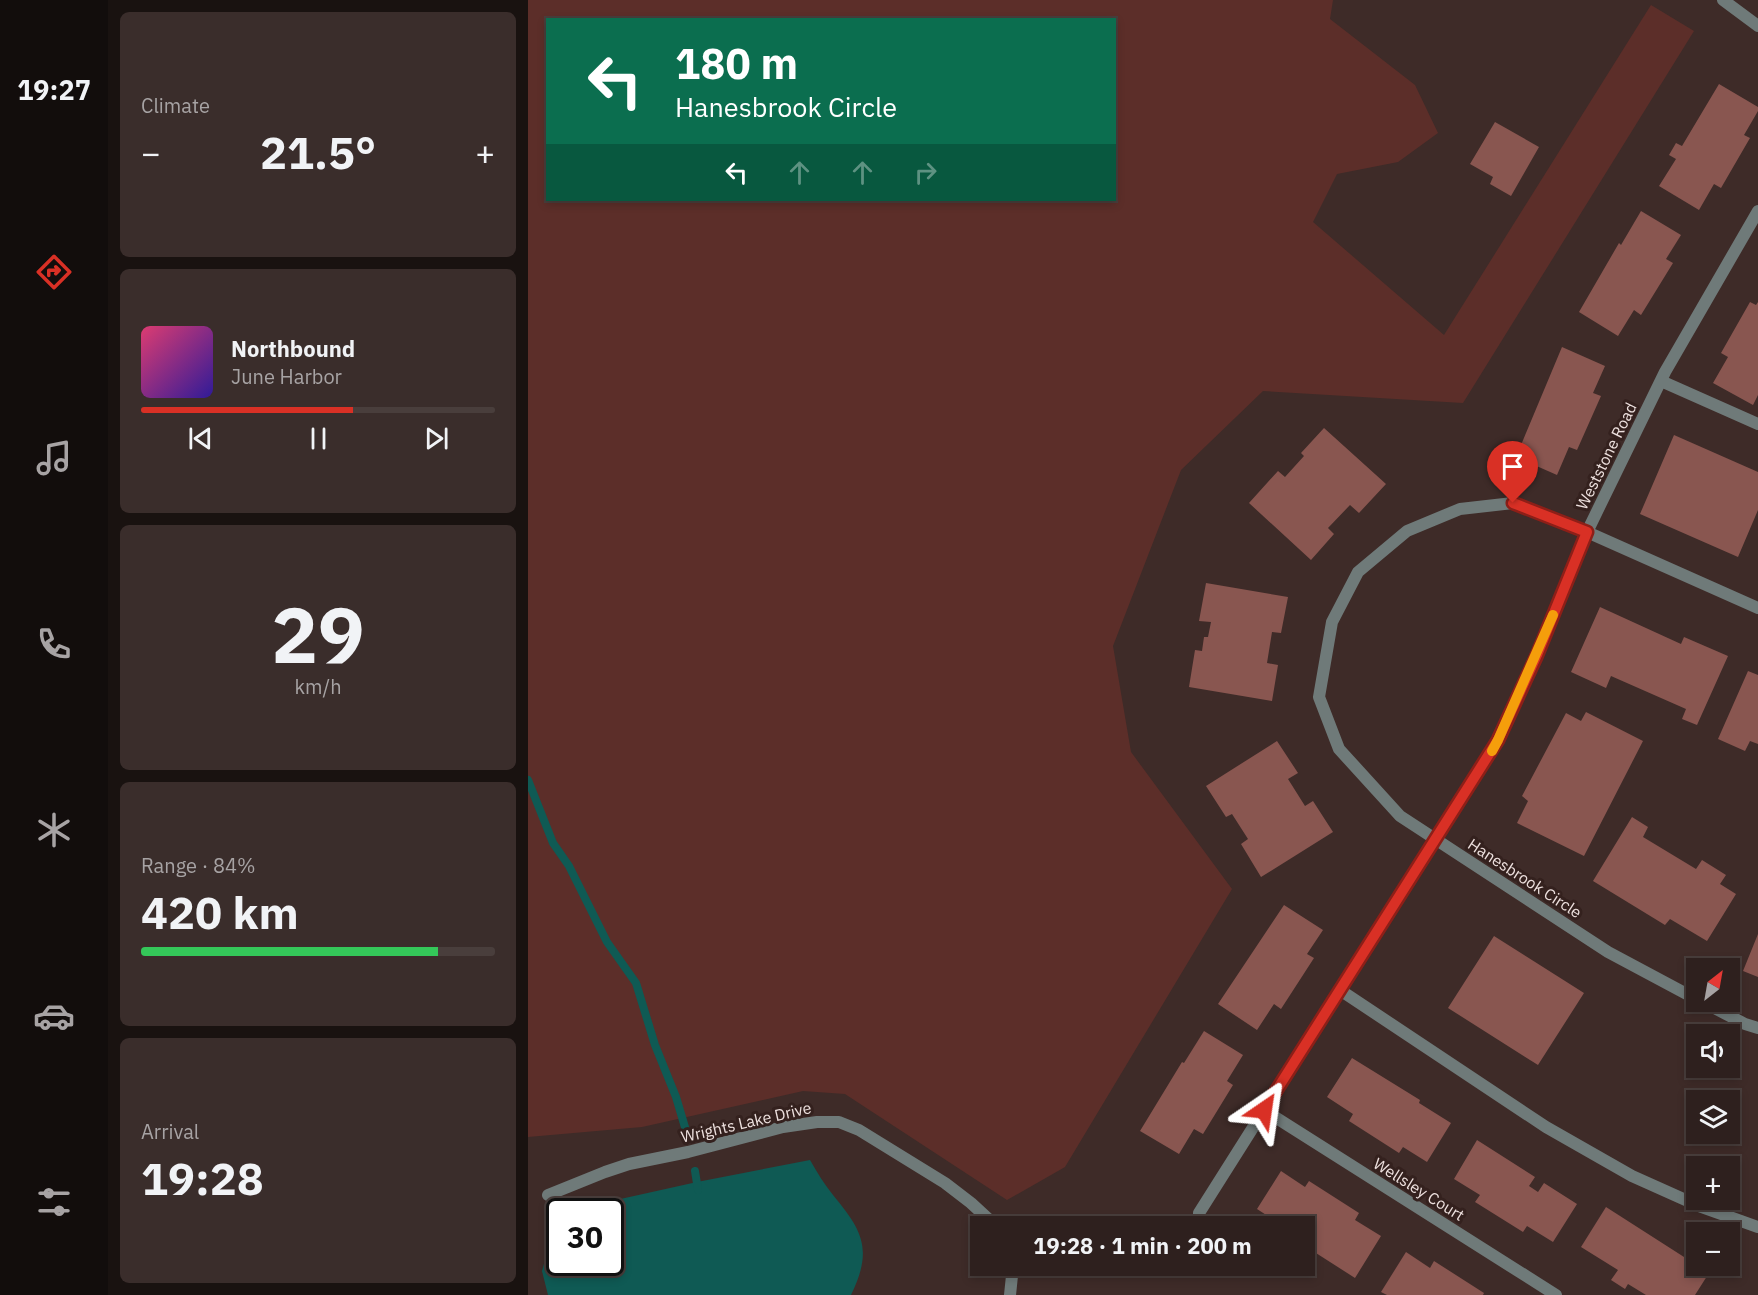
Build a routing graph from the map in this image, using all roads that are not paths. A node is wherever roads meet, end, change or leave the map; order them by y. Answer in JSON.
{"nodes":[{"id":1,"x":1723,"y":0,"type":"edge"},
{"id":2,"x":1758,"y":26,"type":"edge"},
{"id":3,"x":1757,"y":215,"type":"edge"},
{"id":4,"x":1661,"y":381,"type":"junction"},
{"id":5,"x":1758,"y":424,"type":"edge"},
{"id":6,"x":1587,"y":532,"type":"junction"},
{"id":7,"x":1758,"y":608,"type":"edge"},
{"id":8,"x":1436,"y":839,"type":"junction"},
{"id":9,"x":1340,"y":990,"type":"junction"},
{"id":10,"x":1686,"y":994,"type":"edge"},
{"id":11,"x":1722,"y":1012,"type":"edge"},
{"id":12,"x":1758,"y":1028,"type":"edge"},
{"id":13,"x":1264,"y":1110,"type":"junction"},
{"id":14,"x":548,"y":1195,"type":"dead end"},
{"id":15,"x":1199,"y":1214,"type":"dead end"},
{"id":16,"x":985,"y":1216,"type":"edge"},
{"id":17,"x":1758,"y":1227,"type":"edge"},
{"id":18,"x":1012,"y":1276,"type":"edge"},
{"id":19,"x":1010,"y":1295,"type":"edge"},
{"id":20,"x":1556,"y":1295,"type":"edge"}],
"edges":[{"from":1,"to":2,"type":"street"},
{"from":3,"to":4,"type":"street","name":"Weststone Road"},
{"from":4,"to":5,"type":"street"},
{"from":4,"to":6,"type":"street","name":"Weststone Road"},
{"from":6,"to":7,"type":"street","name":"Hanesbrook Circle"},
{"from":6,"to":8,"type":"street","name":"Weststone Road"},
{"from":6,"to":8,"type":"street","name":"Hanesbrook Circle"},
{"from":8,"to":9,"type":"street","name":"Weststone Road"},
{"from":8,"to":10,"type":"street","name":"Hanesbrook Circle"},
{"from":9,"to":13,"type":"street","name":"Weststone Road"},
{"from":9,"to":17,"type":"street"},
{"from":11,"to":12,"type":"street"},
{"from":13,"to":15,"type":"street","name":"Weststone Road"},
{"from":13,"to":20,"type":"street","name":"Wellsley Court"},
{"from":14,"to":16,"type":"street","name":"Wrights Lake Drive"},
{"from":18,"to":19,"type":"street"}]}
